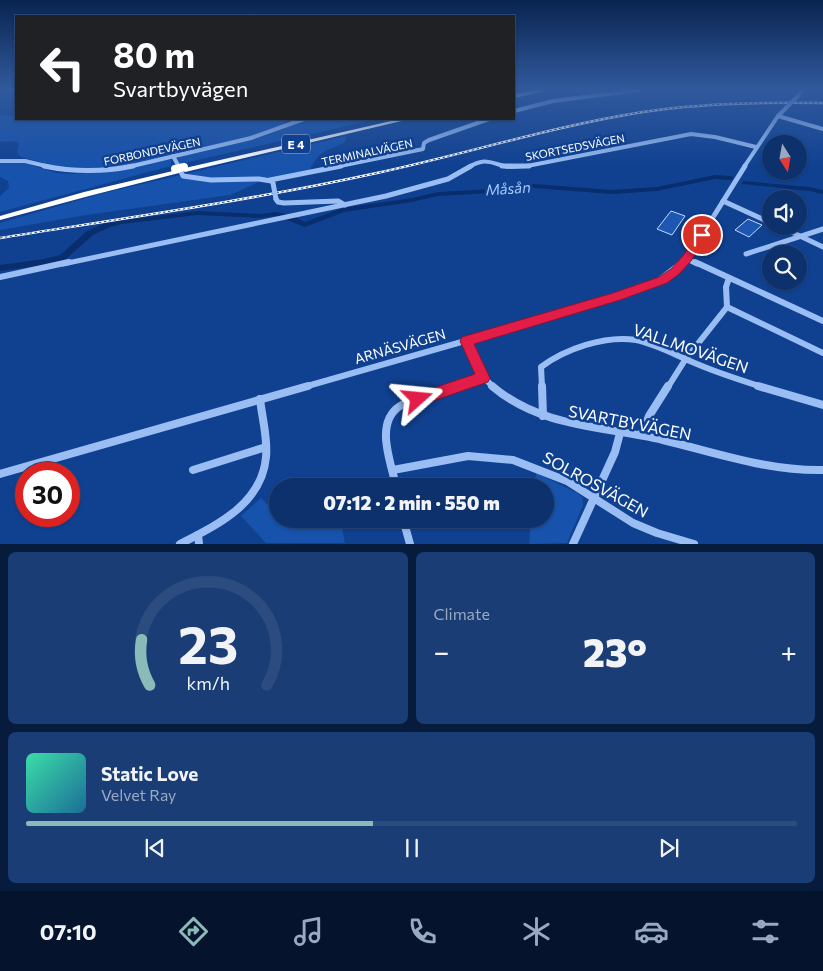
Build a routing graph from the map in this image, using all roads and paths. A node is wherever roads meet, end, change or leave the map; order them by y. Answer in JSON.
{"nodes":[{"id":1,"x":778,"y":116,"type":"joint"},
{"id":2,"x":301,"y":120,"type":"edge"},
{"id":3,"x":391,"y":120,"type":"edge"},
{"id":4,"x":402,"y":120,"type":"edge"},
{"id":5,"x":486,"y":120,"type":"edge"},
{"id":6,"x":823,"y":129,"type":"edge"},
{"id":7,"x":756,"y":147,"type":"junction"},
{"id":8,"x":173,"y":156,"type":"junction"},
{"id":9,"x":0,"y":161,"type":"edge"},
{"id":10,"x":180,"y":169,"type":"junction"},
{"id":11,"x":271,"y":181,"type":"junction"},
{"id":12,"x":723,"y":201,"type":"junction"},
{"id":13,"x":345,"y":205,"type":"junction"},
{"id":14,"x":0,"y":217,"type":"edge"},
{"id":15,"x":762,"y":219,"type":"edge"},
{"id":16,"x":823,"y":229,"type":"edge"},
{"id":17,"x":797,"y":235,"type":"edge"},
{"id":18,"x":801,"y":237,"type":"junction"},
{"id":19,"x":823,"y":247,"type":"edge"},
{"id":20,"x":746,"y":254,"type":"dead end"},
{"id":21,"x":687,"y":259,"type":"junction"},
{"id":22,"x":0,"y":277,"type":"edge"},
{"id":23,"x":729,"y":278,"type":"junction"},
{"id":24,"x":727,"y":307,"type":"junction"},
{"id":25,"x":823,"y":321,"type":"edge"},
{"id":26,"x":466,"y":341,"type":"junction"},
{"id":27,"x":823,"y":353,"type":"edge"},
{"id":28,"x":685,"y":360,"type":"junction"},
{"id":29,"x":483,"y":378,"type":"junction"},
{"id":30,"x":260,"y":400,"type":"junction"},
{"id":31,"x":823,"y":405,"type":"edge"},
{"id":32,"x":543,"y":416,"type":"junction"},
{"id":33,"x":620,"y":433,"type":"junction"},
{"id":34,"x":641,"y":435,"type":"junction"},
{"id":35,"x":266,"y":447,"type":"junction"},
{"id":36,"x":193,"y":470,"type":"dead end"},
{"id":37,"x":393,"y":470,"type":"junction"},
{"id":38,"x":823,"y":470,"type":"edge"},
{"id":39,"x":0,"y":474,"type":"edge"},
{"id":40,"x":394,"y":478,"type":"edge"},
{"id":41,"x":595,"y":498,"type":"junction"},
{"id":42,"x":406,"y":528,"type":"edge"},
{"id":43,"x":198,"y":539,"type":"edge"},
{"id":44,"x":180,"y":544,"type":"edge"},
{"id":45,"x":410,"y":544,"type":"edge"},
{"id":46,"x":573,"y":544,"type":"edge"},
{"id":47,"x":694,"y":544,"type":"edge"}],
"edges":[{"from":1,"to":6,"type":"street"},
{"from":1,"to":7,"type":"street","name":"ARNÄSVÄGEN"},
{"from":2,"to":8,"type":"street","name":"FORBONDEVÄGEN"},
{"from":3,"to":10,"type":"highway","number":"E 4"},
{"from":4,"to":10,"type":"highway","number":"E 4"},
{"from":5,"to":11,"type":"street","name":"TERMINALVÄGEN"},
{"from":7,"to":12,"type":"street","name":"ARNÄSVÄGEN"},
{"from":7,"to":13,"type":"street","name":"SKORTSEDSVÄGEN"},
{"from":8,"to":9,"type":"street","name":"FORBONDEVÄGEN"},
{"from":8,"to":11,"type":"street","name":"TERMINALVÄGEN"},
{"from":10,"to":14,"type":"highway","number":"E 4"},
{"from":11,"to":13,"type":"street","bridge":true},
{"from":12,"to":15,"type":"street"},
{"from":12,"to":21,"type":"street","name":"ARNÄSVÄGEN"},
{"from":13,"to":22,"type":"street"},
{"from":16,"to":18,"type":"street"},
{"from":17,"to":18,"type":"street"},
{"from":18,"to":19,"type":"street"},
{"from":18,"to":20,"type":"street"},
{"from":21,"to":23,"type":"street"},
{"from":21,"to":26,"type":"street","name":"ARNÄSVÄGEN"},
{"from":23,"to":24,"type":"street"},
{"from":23,"to":25,"type":"street"},
{"from":24,"to":27,"type":"street"},
{"from":24,"to":28,"type":"street"},
{"from":26,"to":29,"type":"street","name":"SVARTBYVÄGEN"},
{"from":26,"to":30,"type":"street","name":"ARNÄSVÄGEN"},
{"from":28,"to":31,"type":"street","name":"VALLMOVÄGEN"},
{"from":28,"to":32,"type":"street","name":"VALLMOVÄGEN"},
{"from":28,"to":34,"type":"street"},
{"from":29,"to":32,"type":"street","name":"SVARTBYVÄGEN"},
{"from":29,"to":37,"type":"street"},
{"from":30,"to":35,"type":"street"},
{"from":30,"to":39,"type":"street","name":"ARNÄSVÄGEN"},
{"from":32,"to":33,"type":"street","name":"SVARTBYVÄGEN"},
{"from":33,"to":34,"type":"street","name":"SVARTBYVÄGEN"},
{"from":33,"to":41,"type":"street"},
{"from":34,"to":38,"type":"street","name":"SVARTBYVÄGEN"},
{"from":35,"to":36,"type":"street"},
{"from":35,"to":43,"type":"street"},
{"from":37,"to":40,"type":"street"},
{"from":37,"to":41,"type":"street","name":"SOLROSVÄGEN"},
{"from":41,"to":46,"type":"street"},
{"from":41,"to":47,"type":"street","name":"SOLROSVÄGEN"},
{"from":42,"to":45,"type":"street"},
{"from":43,"to":44,"type":"street"}]}
